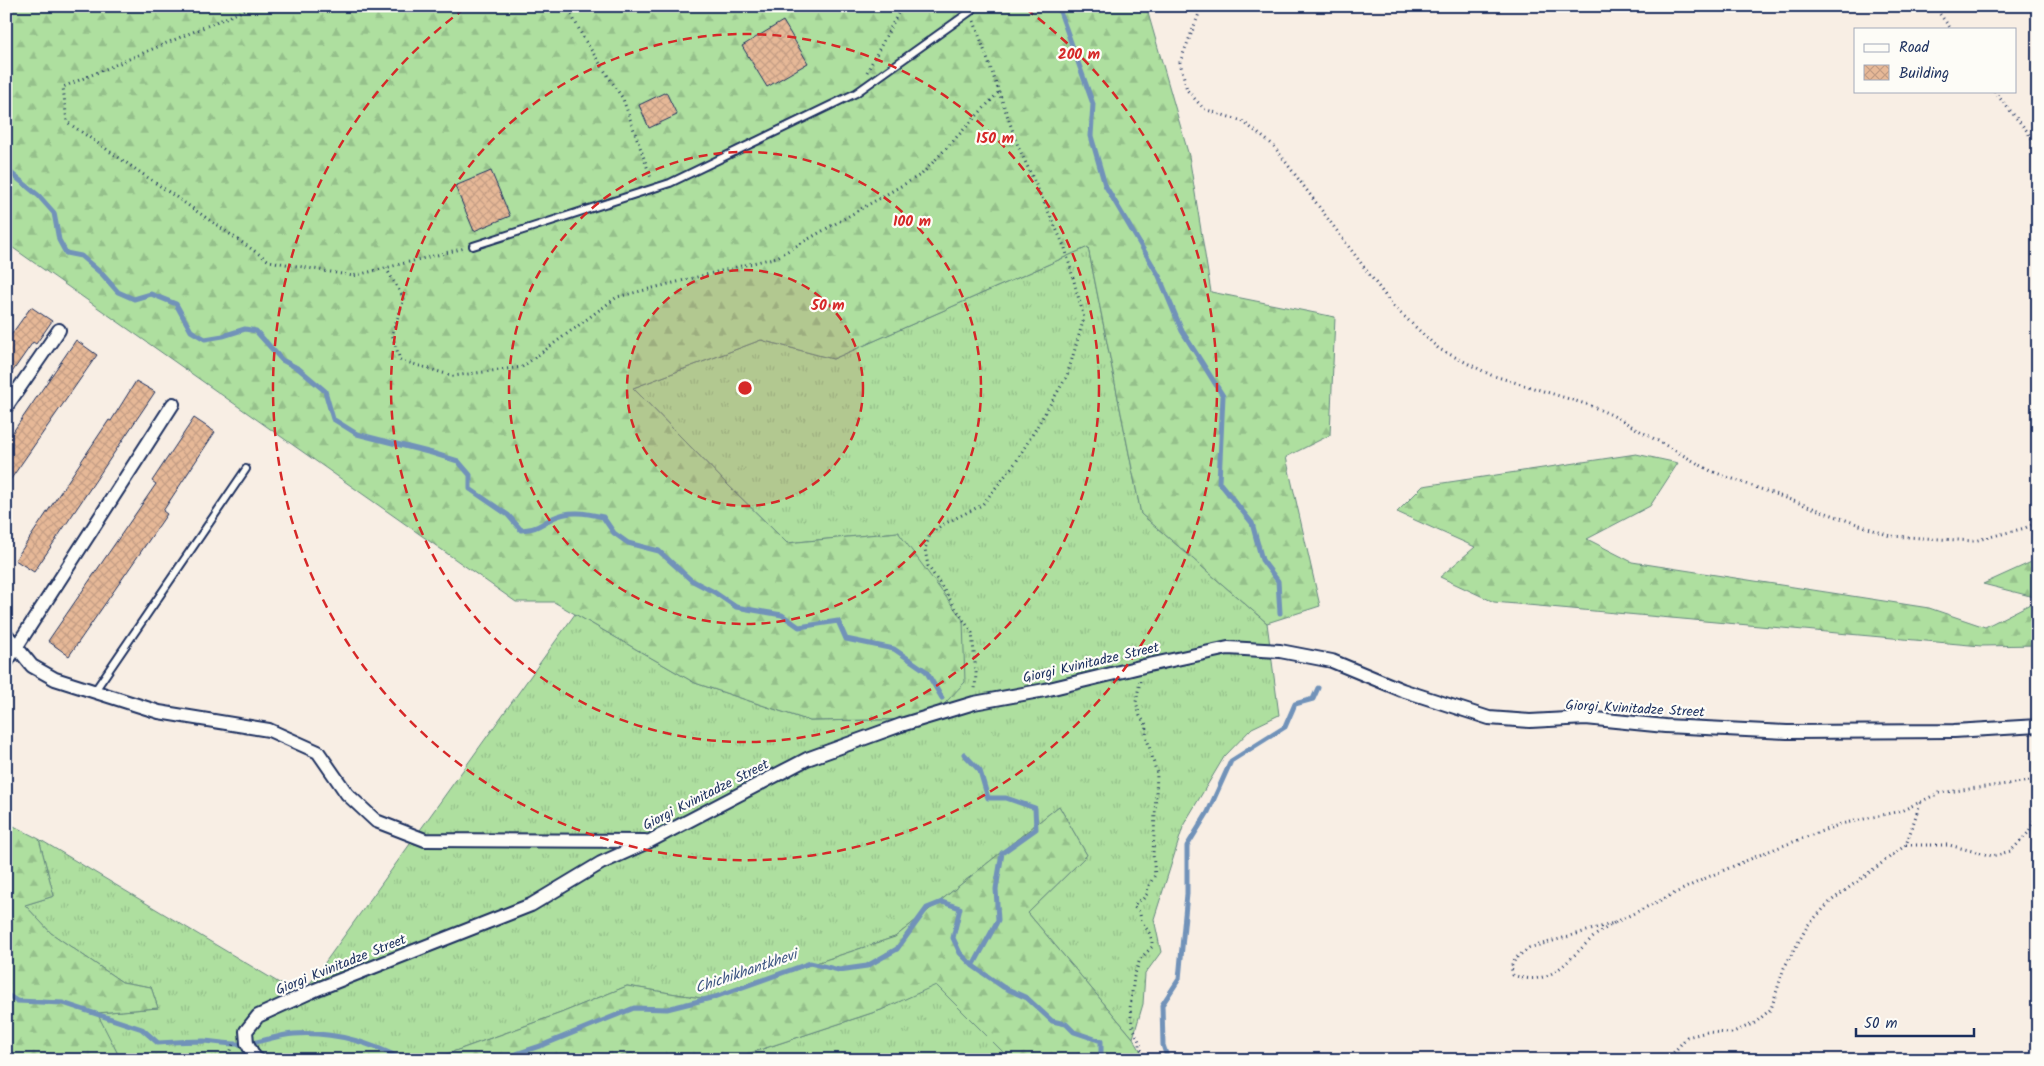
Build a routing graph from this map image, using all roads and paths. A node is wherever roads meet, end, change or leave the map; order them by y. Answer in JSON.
{"nodes":[{"id":1,"x":254,"y":6,"type":"edge"},
{"id":2,"x":567,"y":6,"type":"edge"},
{"id":3,"x":902,"y":6,"type":"edge"},
{"id":4,"x":1202,"y":6,"type":"edge"},
{"id":5,"x":1934,"y":6,"type":"edge"},
{"id":6,"x":971,"y":12,"type":"joint"},
{"id":7,"x":1950,"y":28,"type":"edge"},
{"id":8,"x":999,"y":92,"type":"junction"},
{"id":9,"x":1995,"y":92,"type":"edge"},
{"id":10,"x":856,"y":93,"type":"junction"},
{"id":11,"x":2038,"y":149,"type":"edge"},
{"id":12,"x":654,"y":188,"type":"junction"},
{"id":13,"x":473,"y":246,"type":"joint"},
{"id":14,"x":386,"y":268,"type":"junction"},
{"id":15,"x":59,"y":330,"type":"dead end"},
{"id":16,"x":173,"y":404,"type":"dead end"},
{"id":17,"x":6,"y":407,"type":"edge"},
{"id":18,"x":246,"y":469,"type":"dead end"},
{"id":19,"x":2038,"y":522,"type":"edge"},
{"id":20,"x":6,"y":634,"type":"edge"},
{"id":21,"x":17,"y":647,"type":"junction"},
{"id":22,"x":6,"y":664,"type":"edge"},
{"id":23,"x":1144,"y":666,"type":"junction"},
{"id":24,"x":94,"y":692,"type":"junction"},
{"id":25,"x":974,"y":703,"type":"junction"},
{"id":26,"x":2038,"y":726,"type":"edge"},
{"id":27,"x":2038,"y":780,"type":"edge"},
{"id":28,"x":1921,"y":801,"type":"junction"},
{"id":29,"x":2038,"y":814,"type":"edge"},
{"id":30,"x":650,"y":841,"type":"junction"},
{"id":31,"x":1906,"y":845,"type":"junction"},
{"id":32,"x":1614,"y":923,"type":"junction"},
{"id":33,"x":259,"y":1060,"type":"edge"},
{"id":34,"x":1143,"y":1060,"type":"edge"},
{"id":35,"x":1667,"y":1060,"type":"edge"}],
"edges":[{"from":1,"to":14,"type":"path"},
{"from":2,"to":12,"type":"path"},
{"from":3,"to":10,"type":"path"},
{"from":4,"to":19,"type":"path"},
{"from":5,"to":7,"type":"path"},
{"from":6,"to":8,"type":"path"},
{"from":6,"to":10,"type":"lane"},
{"from":8,"to":14,"type":"path"},
{"from":8,"to":25,"type":"path"},
{"from":9,"to":11,"type":"path"},
{"from":10,"to":12,"type":"lane"},
{"from":12,"to":13,"type":"lane"},
{"from":13,"to":14,"type":"path"},
{"from":15,"to":17,"type":"street"},
{"from":16,"to":21,"type":"street"},
{"from":18,"to":24,"type":"lane"},
{"from":20,"to":21,"type":"street"},
{"from":21,"to":22,"type":"street"},
{"from":21,"to":24,"type":"street"},
{"from":23,"to":25,"type":"street","name":"Giorgi Kvinitadze Street"},
{"from":23,"to":26,"type":"street","name":"Giorgi Kvinitadze Street"},
{"from":23,"to":34,"type":"path"},
{"from":24,"to":30,"type":"street"},
{"from":25,"to":30,"type":"street","name":"Giorgi Kvinitadze Street"},
{"from":27,"to":28,"type":"path"},
{"from":28,"to":31,"type":"path"},
{"from":28,"to":32,"type":"path"},
{"from":29,"to":31,"type":"path"},
{"from":30,"to":33,"type":"street","name":"Giorgi Kvinitadze Street"},
{"from":31,"to":35,"type":"path"},
{"from":32,"to":32,"type":"path"}]}
